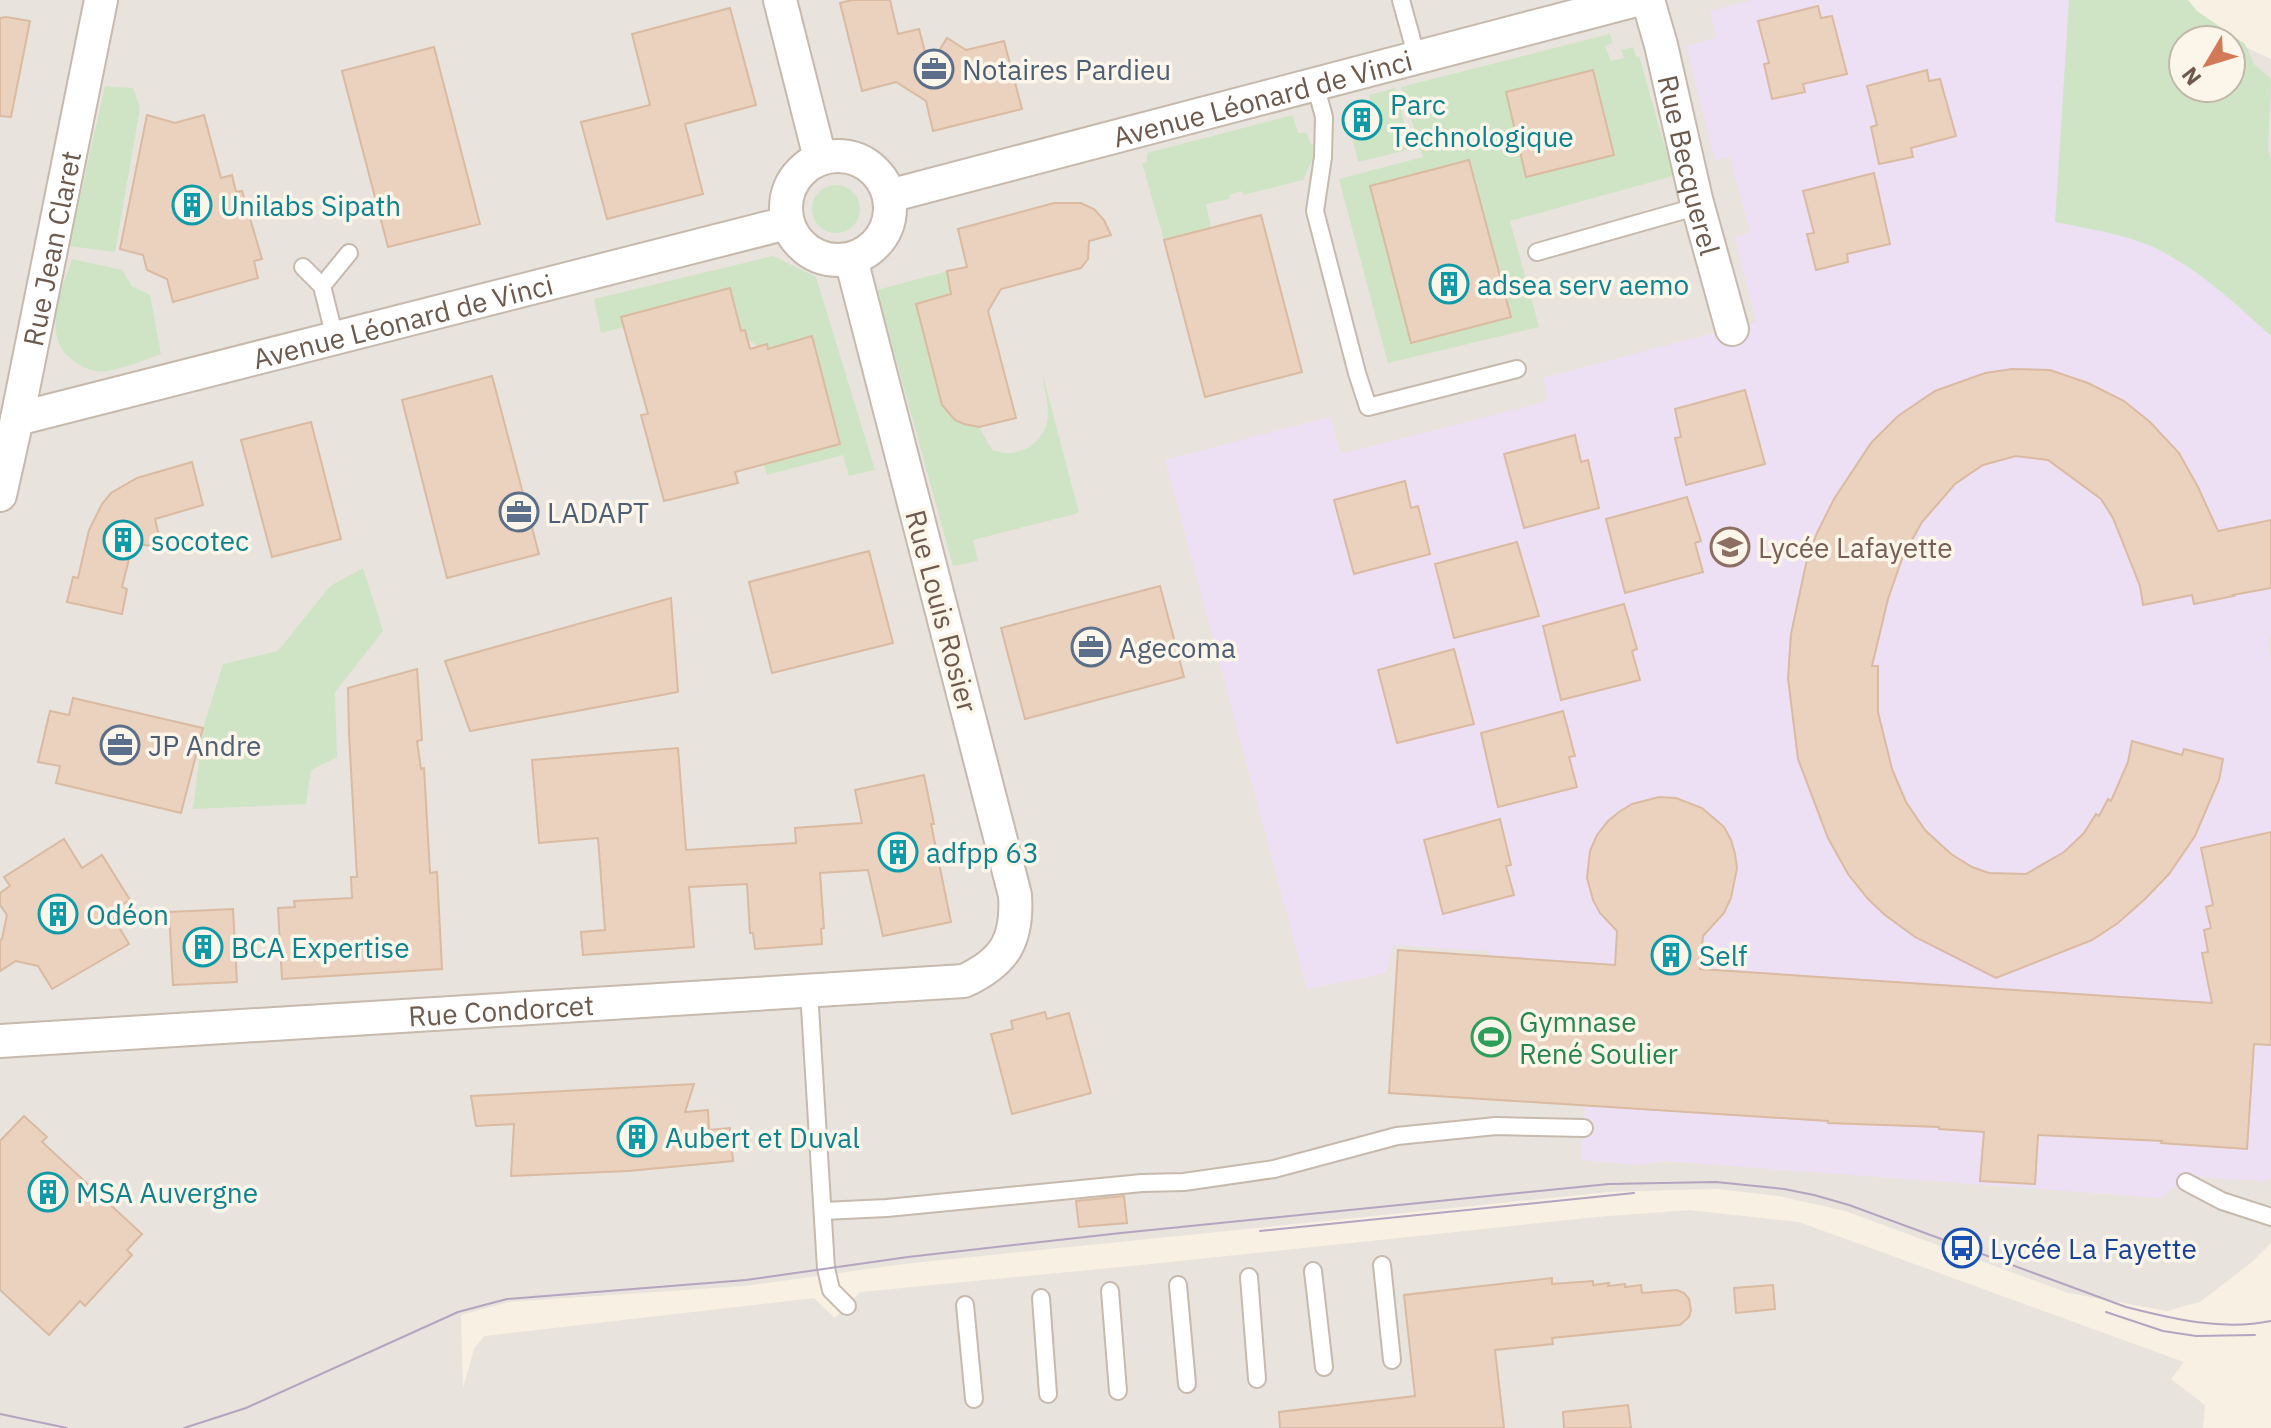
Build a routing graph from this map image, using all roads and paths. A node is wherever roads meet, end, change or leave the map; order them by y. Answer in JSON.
{"nodes":[{"id":1,"x":101,"y":0,"type":"edge"},
{"id":2,"x":780,"y":0,"type":"edge"},
{"id":3,"x":1401,"y":0,"type":"edge"},
{"id":4,"x":1636,"y":0,"type":"edge"},
{"id":5,"x":1648,"y":0,"type":"edge"},
{"id":6,"x":1417,"y":58,"type":"junction"},
{"id":7,"x":1315,"y":84,"type":"junction"},
{"id":8,"x":820,"y":158,"type":"junction"},
{"id":9,"x":889,"y":196,"type":"junction"},
{"id":10,"x":1699,"y":206,"type":"junction"},
{"id":11,"x":787,"y":223,"type":"junction"},
{"id":12,"x":1537,"y":252,"type":"dead end"},
{"id":13,"x":349,"y":253,"type":"dead end"},
{"id":14,"x":851,"y":259,"type":"junction"},
{"id":15,"x":303,"y":267,"type":"dead end"},
{"id":16,"x":322,"y":286,"type":"junction"},
{"id":17,"x":1732,"y":329,"type":"dead end"},
{"id":18,"x":335,"y":338,"type":"junction"},
{"id":19,"x":1517,"y":369,"type":"dead end"},
{"id":20,"x":17,"y":419,"type":"junction"},
{"id":21,"x":0,"y":495,"type":"edge"},
{"id":22,"x":997,"y":960,"type":"joint"},
{"id":23,"x":809,"y":991,"type":"junction"},
{"id":24,"x":0,"y":1041,"type":"edge"},
{"id":25,"x":1584,"y":1128,"type":"dead end"},
{"id":26,"x":2186,"y":1182,"type":"dead end"},
{"id":27,"x":823,"y":1211,"type":"junction"},
{"id":28,"x":2271,"y":1217,"type":"edge"},
{"id":29,"x":1382,"y":1265,"type":"dead end"},
{"id":30,"x":1313,"y":1271,"type":"dead end"},
{"id":31,"x":1249,"y":1277,"type":"dead end"},
{"id":32,"x":1178,"y":1285,"type":"dead end"},
{"id":33,"x":1110,"y":1291,"type":"dead end"},
{"id":34,"x":1041,"y":1298,"type":"dead end"},
{"id":35,"x":965,"y":1305,"type":"dead end"},
{"id":36,"x":847,"y":1306,"type":"dead end"},
{"id":37,"x":1392,"y":1360,"type":"dead end"},
{"id":38,"x":1324,"y":1367,"type":"dead end"},
{"id":39,"x":1257,"y":1379,"type":"dead end"},
{"id":40,"x":1187,"y":1384,"type":"dead end"},
{"id":41,"x":1118,"y":1391,"type":"dead end"},
{"id":42,"x":1048,"y":1394,"type":"dead end"},
{"id":43,"x":974,"y":1399,"type":"dead end"}],
"edges":[{"from":1,"to":20,"type":"street","name":"Rue Jean Claret"},
{"from":2,"to":8,"type":"street"},
{"from":3,"to":6,"type":"lane"},
{"from":4,"to":6,"type":"street","name":"Avenue Léonard de Vinci"},
{"from":5,"to":10,"type":"street","name":"Rue Becquerel"},
{"from":6,"to":7,"type":"street","name":"Avenue Léonard de Vinci"},
{"from":7,"to":9,"type":"street","name":"Avenue Léonard de Vinci"},
{"from":7,"to":19,"type":"lane"},
{"from":8,"to":9,"type":"street"},
{"from":8,"to":11,"type":"street"},
{"from":9,"to":14,"type":"street"},
{"from":10,"to":12,"type":"lane"},
{"from":10,"to":17,"type":"street","name":"Rue Becquerel"},
{"from":11,"to":14,"type":"street"},
{"from":11,"to":18,"type":"street","name":"Avenue Léonard de Vinci"},
{"from":13,"to":16,"type":"lane"},
{"from":14,"to":22,"type":"street","name":"Rue Louis Rosier"},
{"from":15,"to":16,"type":"lane"},
{"from":16,"to":18,"type":"lane"},
{"from":18,"to":20,"type":"street","name":"Avenue Léonard de Vinci"},
{"from":20,"to":21,"type":"street","name":"Rue Jean Claret"},
{"from":22,"to":23,"type":"street","name":"Rue Condorcet"},
{"from":23,"to":24,"type":"street","name":"Rue Condorcet"},
{"from":23,"to":27,"type":"lane"},
{"from":25,"to":27,"type":"lane"},
{"from":26,"to":28,"type":"lane"},
{"from":27,"to":36,"type":"lane"},
{"from":29,"to":37,"type":"lane"},
{"from":30,"to":38,"type":"lane"},
{"from":31,"to":39,"type":"lane"},
{"from":32,"to":40,"type":"lane"},
{"from":33,"to":41,"type":"lane"},
{"from":34,"to":42,"type":"lane"},
{"from":35,"to":43,"type":"lane"}]}
